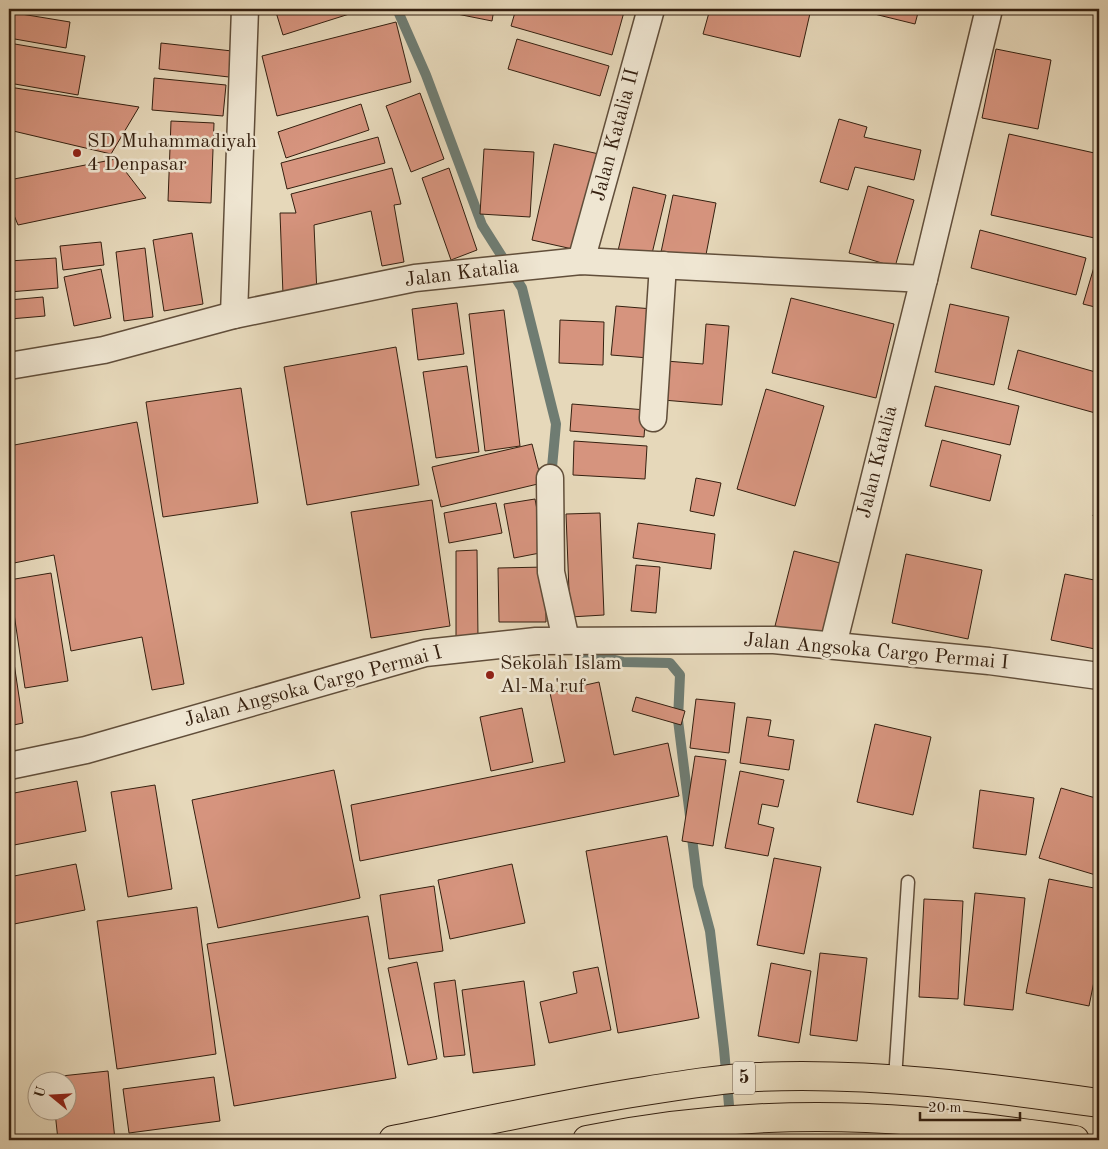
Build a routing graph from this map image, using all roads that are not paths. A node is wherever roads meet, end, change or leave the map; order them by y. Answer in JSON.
{"nodes":[{"id":1,"x":245,"y":9,"type":"edge"},
{"id":2,"x":651,"y":9,"type":"edge"},
{"id":3,"x":989,"y":9,"type":"edge"},
{"id":4,"x":581,"y":261,"type":"junction"},
{"id":5,"x":663,"y":265,"type":"junction"},
{"id":6,"x":924,"y":279,"type":"junction"},
{"id":7,"x":234,"y":315,"type":"junction"},
{"id":8,"x":9,"y":366,"type":"edge"},
{"id":9,"x":653,"y":418,"type":"dead end"},
{"id":10,"x":550,"y":478,"type":"dead end"},
{"id":11,"x":566,"y":640,"type":"junction"},
{"id":12,"x":833,"y":646,"type":"junction"},
{"id":13,"x":1099,"y":676,"type":"edge"},
{"id":14,"x":9,"y":766,"type":"edge"},
{"id":15,"x":908,"y":882,"type":"dead end"},
{"id":16,"x":895,"y":1079,"type":"junction"},
{"id":17,"x":1099,"y":1104,"type":"edge"},
{"id":18,"x":393,"y":1140,"type":"edge"},
{"id":19,"x":587,"y":1140,"type":"edge"},
{"id":20,"x":1075,"y":1140,"type":"edge"}],
"edges":[{"from":1,"to":7,"type":"street"},
{"from":2,"to":4,"type":"street","name":"Jalan Katalia II"},
{"from":3,"to":6,"type":"street","name":"Jalan Katalia"},
{"from":4,"to":5,"type":"street","name":"Jalan Katalia"},
{"from":4,"to":7,"type":"street","name":"Jalan Katalia"},
{"from":5,"to":6,"type":"street","name":"Jalan Katalia"},
{"from":5,"to":9,"type":"street"},
{"from":6,"to":12,"type":"street","name":"Jalan Katalia"},
{"from":7,"to":8,"type":"street","name":"Jalan Katalia"},
{"from":10,"to":11,"type":"street"},
{"from":11,"to":12,"type":"street","name":"Jalan Angsoka Cargo Permai I"},
{"from":11,"to":14,"type":"street","name":"Jalan Angsoka Cargo Permai I"},
{"from":12,"to":13,"type":"street","name":"Jalan Angsoka Cargo Permai I"},
{"from":15,"to":16,"type":"lane"},
{"from":16,"to":17,"type":"highway","number":"5"},
{"from":16,"to":18,"type":"highway","number":"5"},
{"from":19,"to":20,"type":"highway","number":"5"}]}
